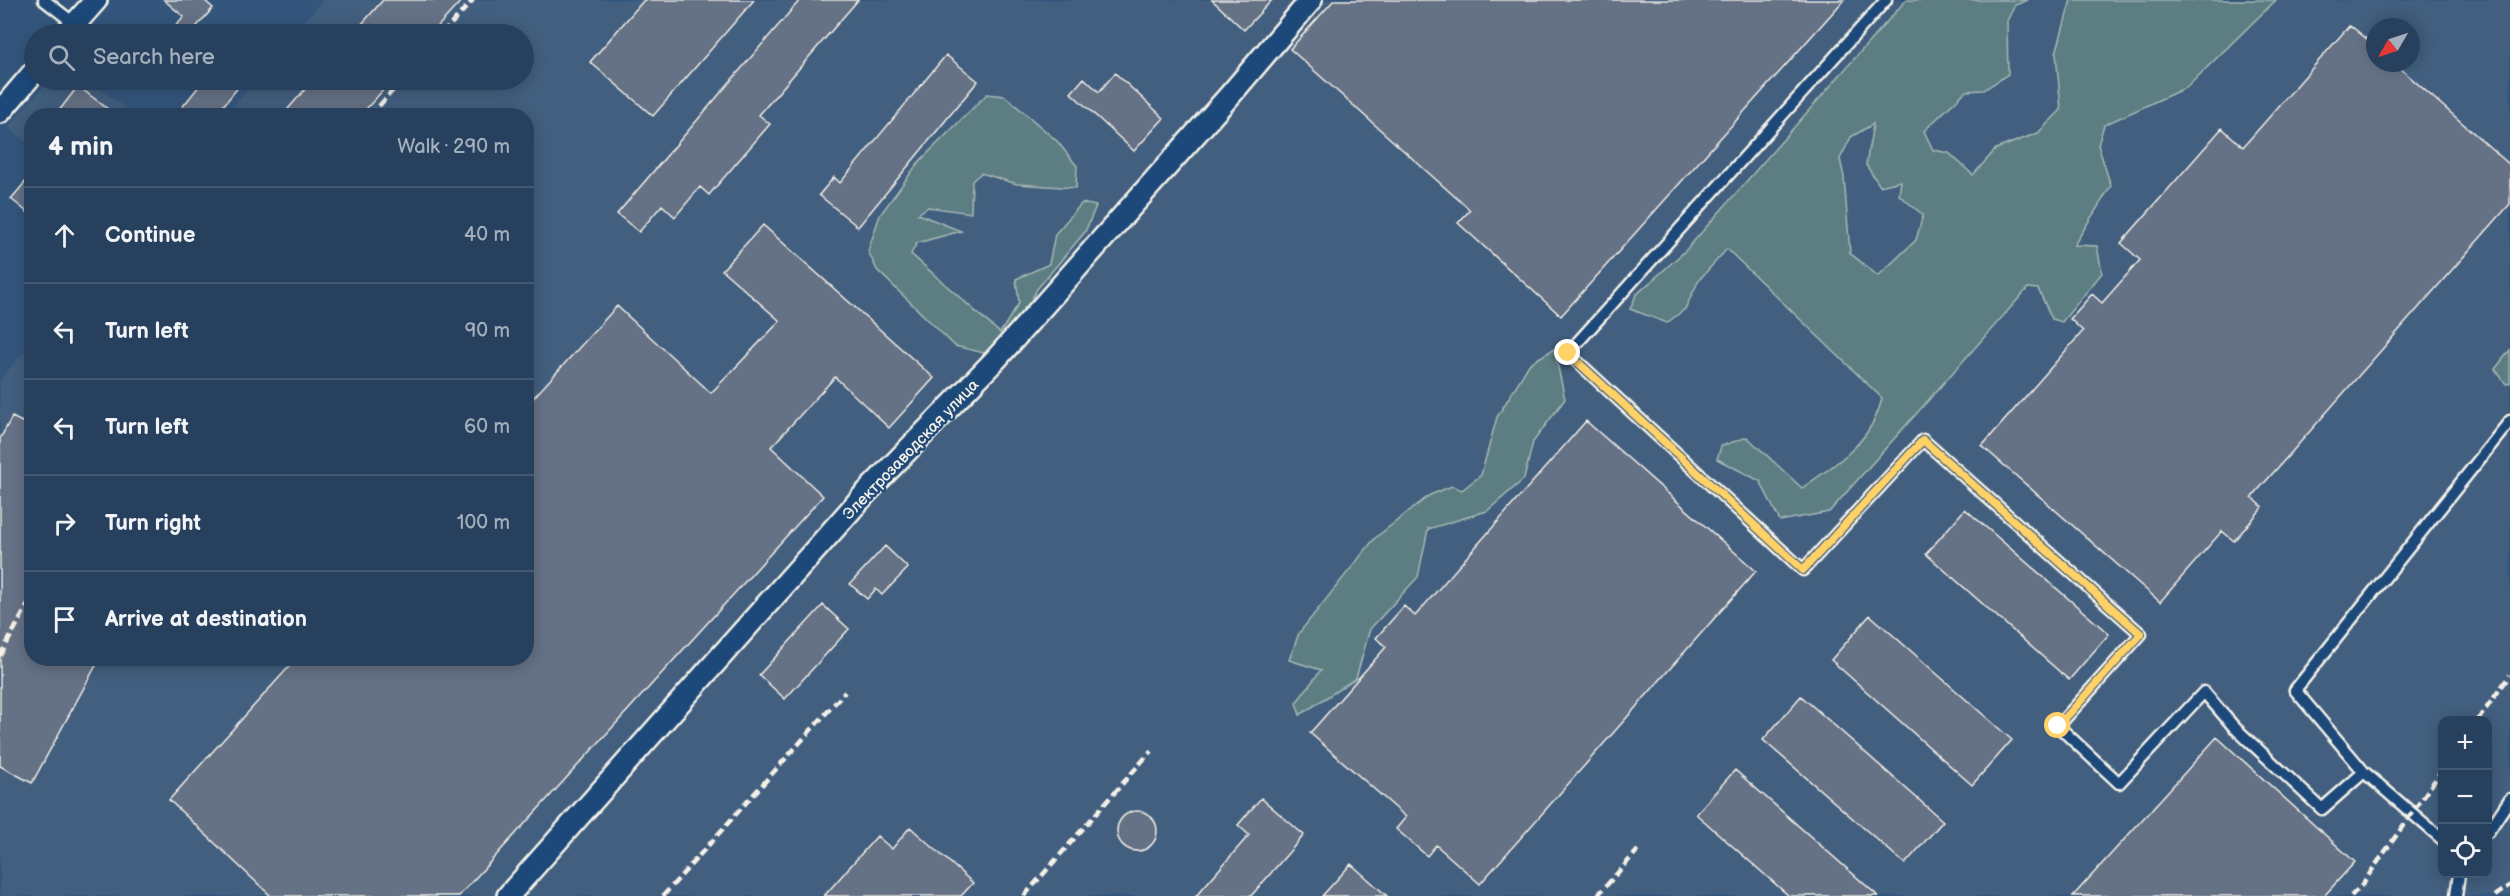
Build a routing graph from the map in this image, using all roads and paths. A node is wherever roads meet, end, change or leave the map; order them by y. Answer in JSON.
{"nodes":[{"id":1,"x":44,"y":0,"type":"edge"},
{"id":2,"x":96,"y":0,"type":"edge"},
{"id":3,"x":1311,"y":0,"type":"edge"},
{"id":4,"x":1886,"y":0,"type":"edge"},
{"id":5,"x":66,"y":24,"type":"edge"},
{"id":6,"x":75,"y":24,"type":"edge"},
{"id":7,"x":24,"y":84,"type":"edge"},
{"id":8,"x":0,"y":112,"type":"edge"},
{"id":9,"x":2510,"y":421,"type":"edge"},
{"id":10,"x":2364,"y":772,"type":"junction"},
{"id":11,"x":2510,"y":799,"type":"edge"},
{"id":12,"x":2492,"y":825,"type":"edge"},
{"id":13,"x":2438,"y":836,"type":"edge"},
{"id":14,"x":2458,"y":878,"type":"edge"},
{"id":15,"x":508,"y":896,"type":"edge"},
{"id":16,"x":2456,"y":896,"type":"edge"}],
"edges":[{"from":1,"to":5,"type":"lane"},
{"from":2,"to":6,"type":"street"},
{"from":3,"to":15,"type":"street","name":"Электрозаводская улица"},
{"from":4,"to":10,"type":"lane"},
{"from":7,"to":8,"type":"street"},
{"from":9,"to":10,"type":"lane"},
{"from":10,"to":13,"type":"lane"},
{"from":11,"to":12,"type":"lane"},
{"from":14,"to":16,"type":"lane"}]}
